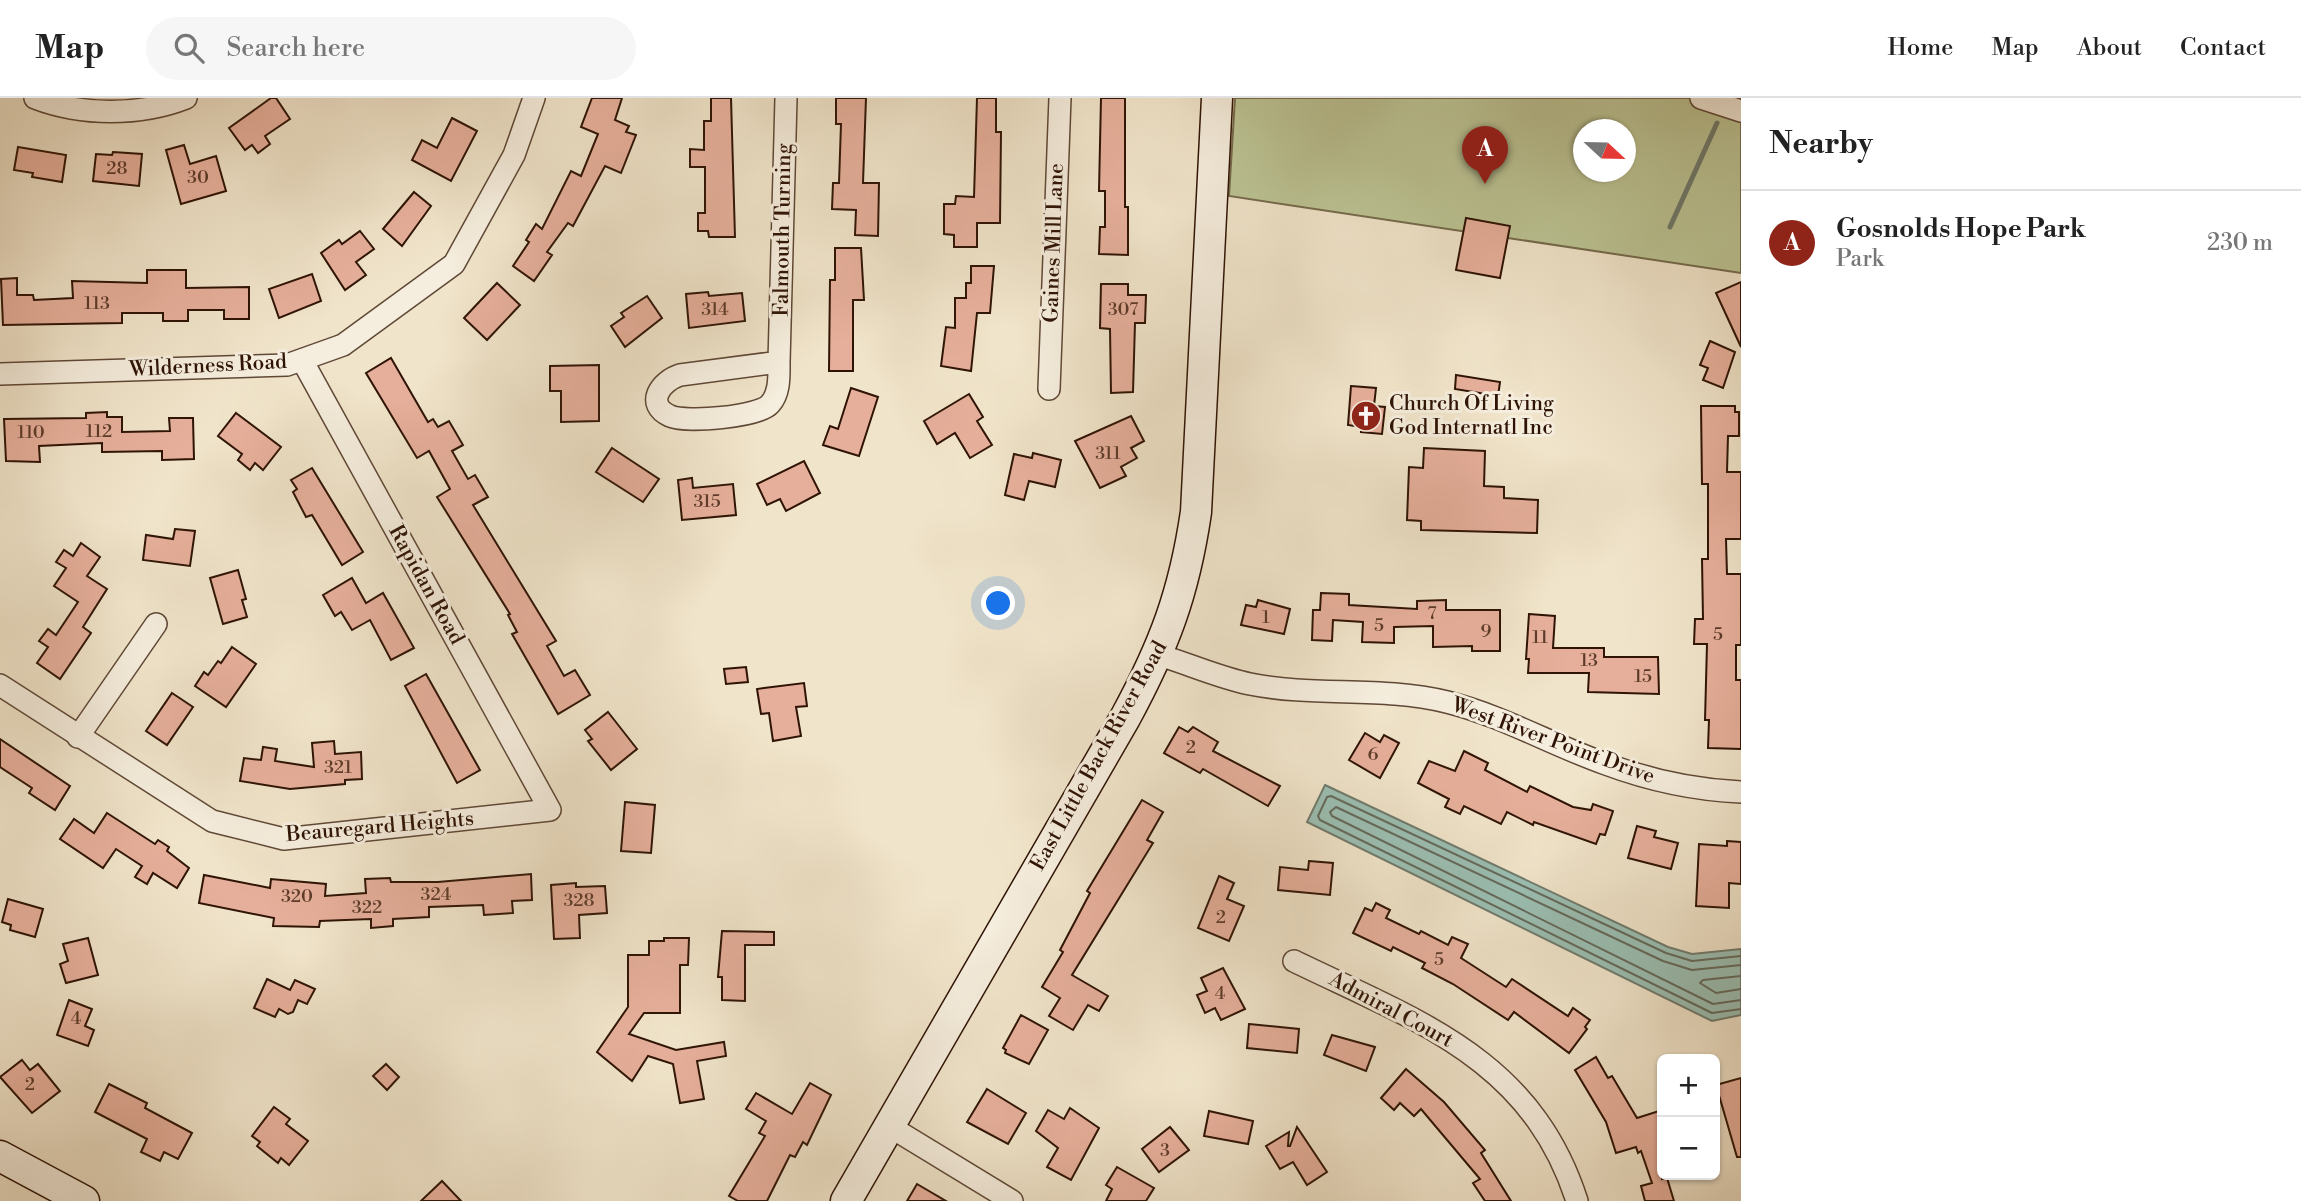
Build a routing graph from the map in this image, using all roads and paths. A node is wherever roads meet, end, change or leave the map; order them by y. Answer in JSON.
{"nodes":[{"id":1,"x":35,"y":98,"type":"edge"},
{"id":2,"x":186,"y":98,"type":"edge"},
{"id":3,"x":534,"y":98,"type":"edge"},
{"id":4,"x":786,"y":98,"type":"edge"},
{"id":5,"x":1060,"y":98,"type":"edge"},
{"id":6,"x":1217,"y":98,"type":"edge"},
{"id":7,"x":1701,"y":98,"type":"edge"},
{"id":8,"x":1741,"y":111,"type":"edge"},
{"id":9,"x":302,"y":360,"type":"junction"},
{"id":10,"x":779,"y":362,"type":"junction"},
{"id":11,"x":0,"y":374,"type":"edge"},
{"id":12,"x":1049,"y":389,"type":"dead end"},
{"id":13,"x":156,"y":624,"type":"dead end"},
{"id":14,"x":1159,"y":655,"type":"junction"},
{"id":15,"x":0,"y":685,"type":"edge"},
{"id":16,"x":78,"y":737,"type":"junction"},
{"id":17,"x":1741,"y":792,"type":"edge"},
{"id":18,"x":550,"y":810,"type":"joint"},
{"id":19,"x":1294,"y":961,"type":"dead end"},
{"id":20,"x":889,"y":1126,"type":"junction"},
{"id":21,"x":0,"y":1156,"type":"edge"},
{"id":22,"x":84,"y":1201,"type":"edge"},
{"id":23,"x":846,"y":1201,"type":"edge"},
{"id":24,"x":1012,"y":1201,"type":"edge"},
{"id":25,"x":1577,"y":1201,"type":"edge"}],
"edges":[{"from":1,"to":2,"type":"street"},
{"from":3,"to":9,"type":"street","name":"Wilderness Road"},
{"from":4,"to":10,"type":"street","name":"Falmouth Turning"},
{"from":5,"to":12,"type":"street","name":"Gaines Mill Lane"},
{"from":6,"to":14,"type":"street","name":"East Little Back River Road"},
{"from":7,"to":8,"type":"street"},
{"from":9,"to":11,"type":"street","name":"Wilderness Road"},
{"from":9,"to":18,"type":"street","name":"Rapidan Road"},
{"from":10,"to":10,"type":"street","name":"Falmouth Turning"},
{"from":13,"to":16,"type":"street"},
{"from":14,"to":17,"type":"street","name":"West River Point Drive"},
{"from":14,"to":20,"type":"street","name":"East Little Back River Road"},
{"from":15,"to":16,"type":"street","name":"Beauregard Heights"},
{"from":16,"to":18,"type":"street","name":"Beauregard Heights"},
{"from":19,"to":25,"type":"street","name":"Admiral Court"},
{"from":20,"to":23,"type":"street","name":"East Little Back River Road"},
{"from":20,"to":24,"type":"street"},
{"from":21,"to":22,"type":"street"}]}
